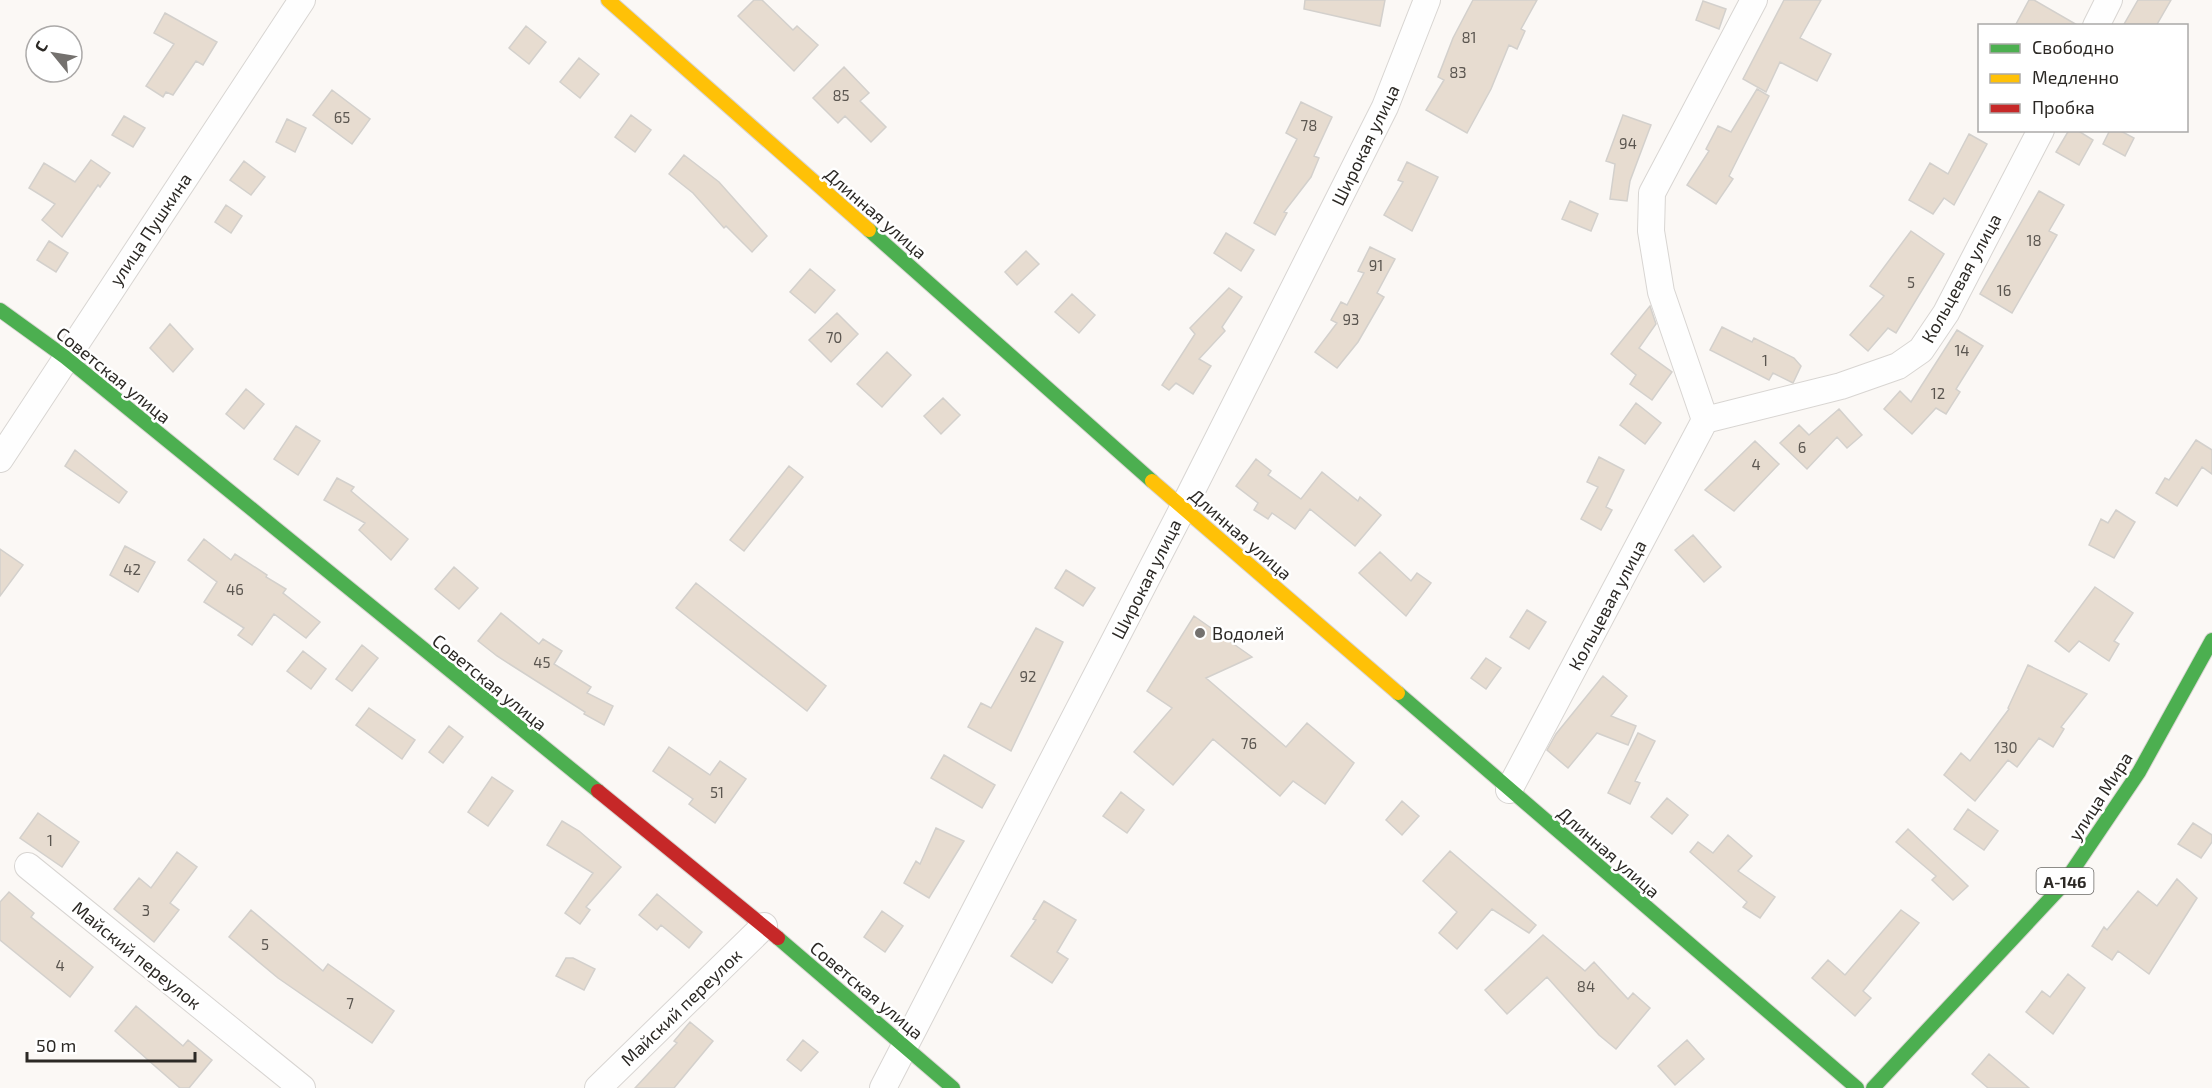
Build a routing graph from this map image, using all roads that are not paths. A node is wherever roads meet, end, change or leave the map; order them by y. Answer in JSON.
{"nodes":[{"id":1,"x":302,"y":0,"type":"edge"},
{"id":2,"x":608,"y":0,"type":"edge"},
{"id":3,"x":1427,"y":0,"type":"edge"},
{"id":4,"x":1754,"y":0,"type":"edge"},
{"id":5,"x":2109,"y":0,"type":"edge"},
{"id":6,"x":2097,"y":24,"type":"edge"},
{"id":7,"x":2040,"y":132,"type":"edge"},
{"id":8,"x":0,"y":310,"type":"edge"},
{"id":9,"x":65,"y":357,"type":"junction"},
{"id":10,"x":1705,"y":420,"type":"junction"},
{"id":11,"x":0,"y":459,"type":"edge"},
{"id":12,"x":1183,"y":508,"type":"junction"},
{"id":13,"x":2212,"y":640,"type":"edge"},
{"id":14,"x":1509,"y":790,"type":"junction"},
{"id":15,"x":28,"y":866,"type":"dead end"},
{"id":16,"x":764,"y":926,"type":"junction"},
{"id":17,"x":904,"y":1045,"type":"junction"},
{"id":18,"x":302,"y":1088,"type":"edge"},
{"id":19,"x":598,"y":1088,"type":"edge"},
{"id":20,"x":883,"y":1088,"type":"edge"},
{"id":21,"x":953,"y":1088,"type":"edge"},
{"id":22,"x":1857,"y":1088,"type":"edge"},
{"id":23,"x":1873,"y":1088,"type":"edge"}],
"edges":[{"from":1,"to":9,"type":"street","name":"улица Пушкина"},
{"from":2,"to":12,"type":"main road","name":"Длинная улица"},
{"from":3,"to":12,"type":"street","name":"Широкая улица"},
{"from":4,"to":10,"type":"street"},
{"from":5,"to":6,"type":"street"},
{"from":7,"to":10,"type":"street","name":"Кольцевая улица"},
{"from":8,"to":9,"type":"main road","name":"Советская улица"},
{"from":9,"to":11,"type":"street","name":"улица Пушкина"},
{"from":9,"to":16,"type":"main road","name":"Советская улица"},
{"from":10,"to":14,"type":"street","name":"Кольцевая улица"},
{"from":12,"to":14,"type":"main road","name":"Длинная улица"},
{"from":12,"to":17,"type":"street","name":"Широкая улица"},
{"from":13,"to":23,"type":"main road","name":"улица Мира","number":"А-146"},
{"from":14,"to":22,"type":"main road","name":"Длинная улица"},
{"from":15,"to":18,"type":"street","name":"Майский переулок"},
{"from":16,"to":17,"type":"main road","name":"Советская улица"},
{"from":16,"to":19,"type":"street","name":"Майский переулок"},
{"from":17,"to":20,"type":"street","name":"Широкая улица"},
{"from":17,"to":21,"type":"main road","name":"Советская улица"}]}
